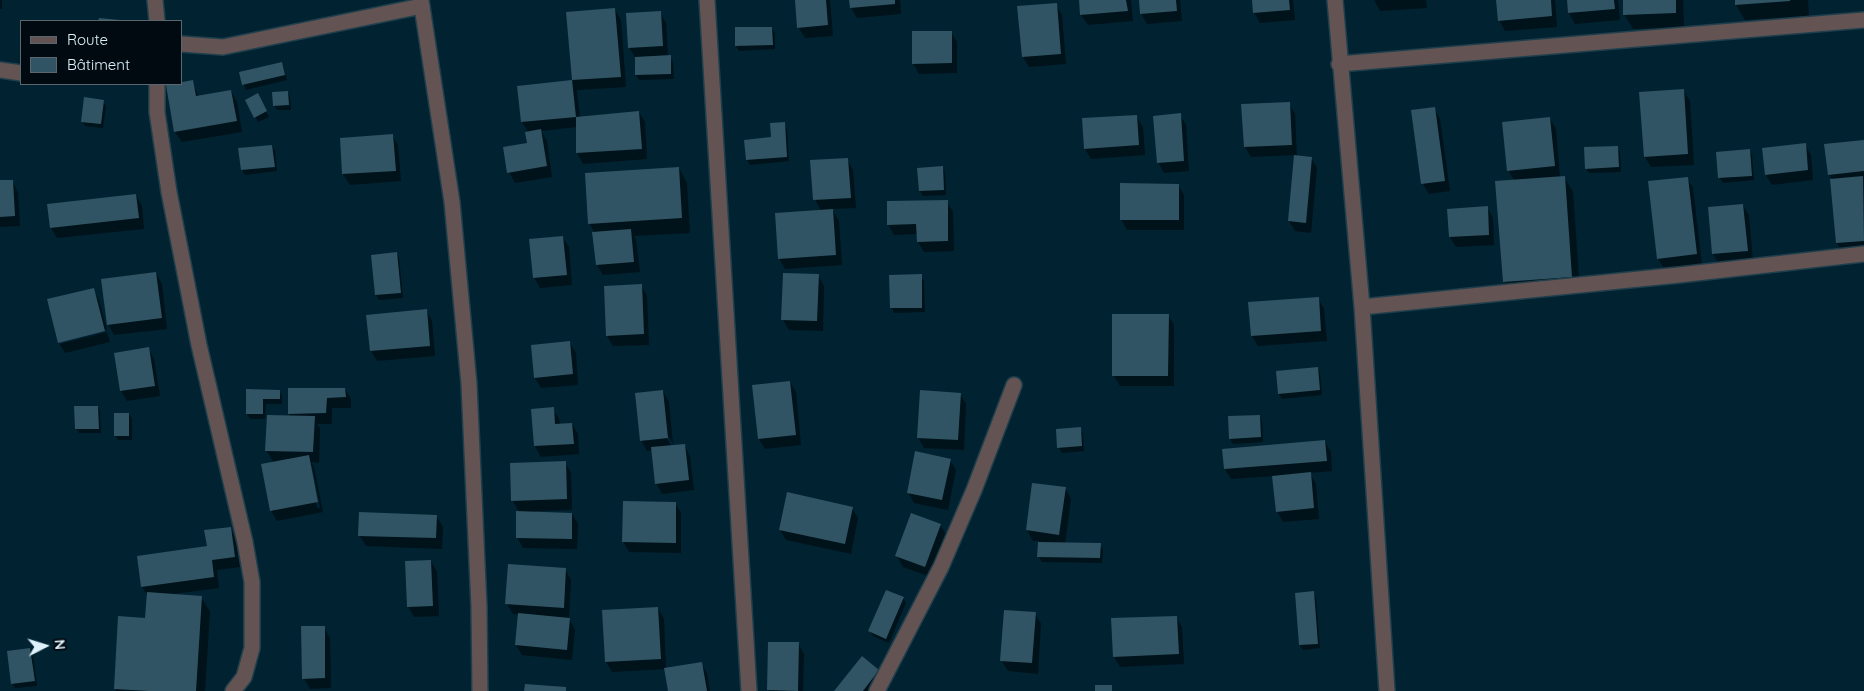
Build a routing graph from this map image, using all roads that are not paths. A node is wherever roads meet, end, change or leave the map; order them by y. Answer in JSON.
{"nodes":[{"id":1,"x":156,"y":0,"type":"edge"},
{"id":2,"x":707,"y":0,"type":"edge"},
{"id":3,"x":1335,"y":0,"type":"edge"},
{"id":4,"x":422,"y":3,"type":"edge"},
{"id":5,"x":156,"y":20,"type":"edge"},
{"id":6,"x":1864,"y":20,"type":"edge"},
{"id":7,"x":182,"y":44,"type":"edge"},
{"id":8,"x":1340,"y":64,"type":"junction"},
{"id":9,"x":0,"y":70,"type":"edge"},
{"id":10,"x":20,"y":73,"type":"edge"},
{"id":11,"x":157,"y":85,"type":"edge"},
{"id":12,"x":1864,"y":254,"type":"edge"},
{"id":13,"x":1362,"y":307,"type":"junction"},
{"id":14,"x":1014,"y":384,"type":"dead end"},
{"id":15,"x":234,"y":691,"type":"edge"},
{"id":16,"x":480,"y":691,"type":"edge"},
{"id":17,"x":749,"y":691,"type":"edge"},
{"id":18,"x":877,"y":691,"type":"edge"},
{"id":19,"x":1387,"y":691,"type":"edge"}],
"edges":[{"from":1,"to":5,"type":"street"},
{"from":2,"to":17,"type":"street"},
{"from":3,"to":8,"type":"street"},
{"from":4,"to":7,"type":"street"},
{"from":4,"to":16,"type":"street"},
{"from":6,"to":8,"type":"street"},
{"from":8,"to":13,"type":"street"},
{"from":9,"to":10,"type":"street"},
{"from":11,"to":15,"type":"street"},
{"from":12,"to":13,"type":"street"},
{"from":13,"to":19,"type":"street"},
{"from":14,"to":18,"type":"street"}]}
